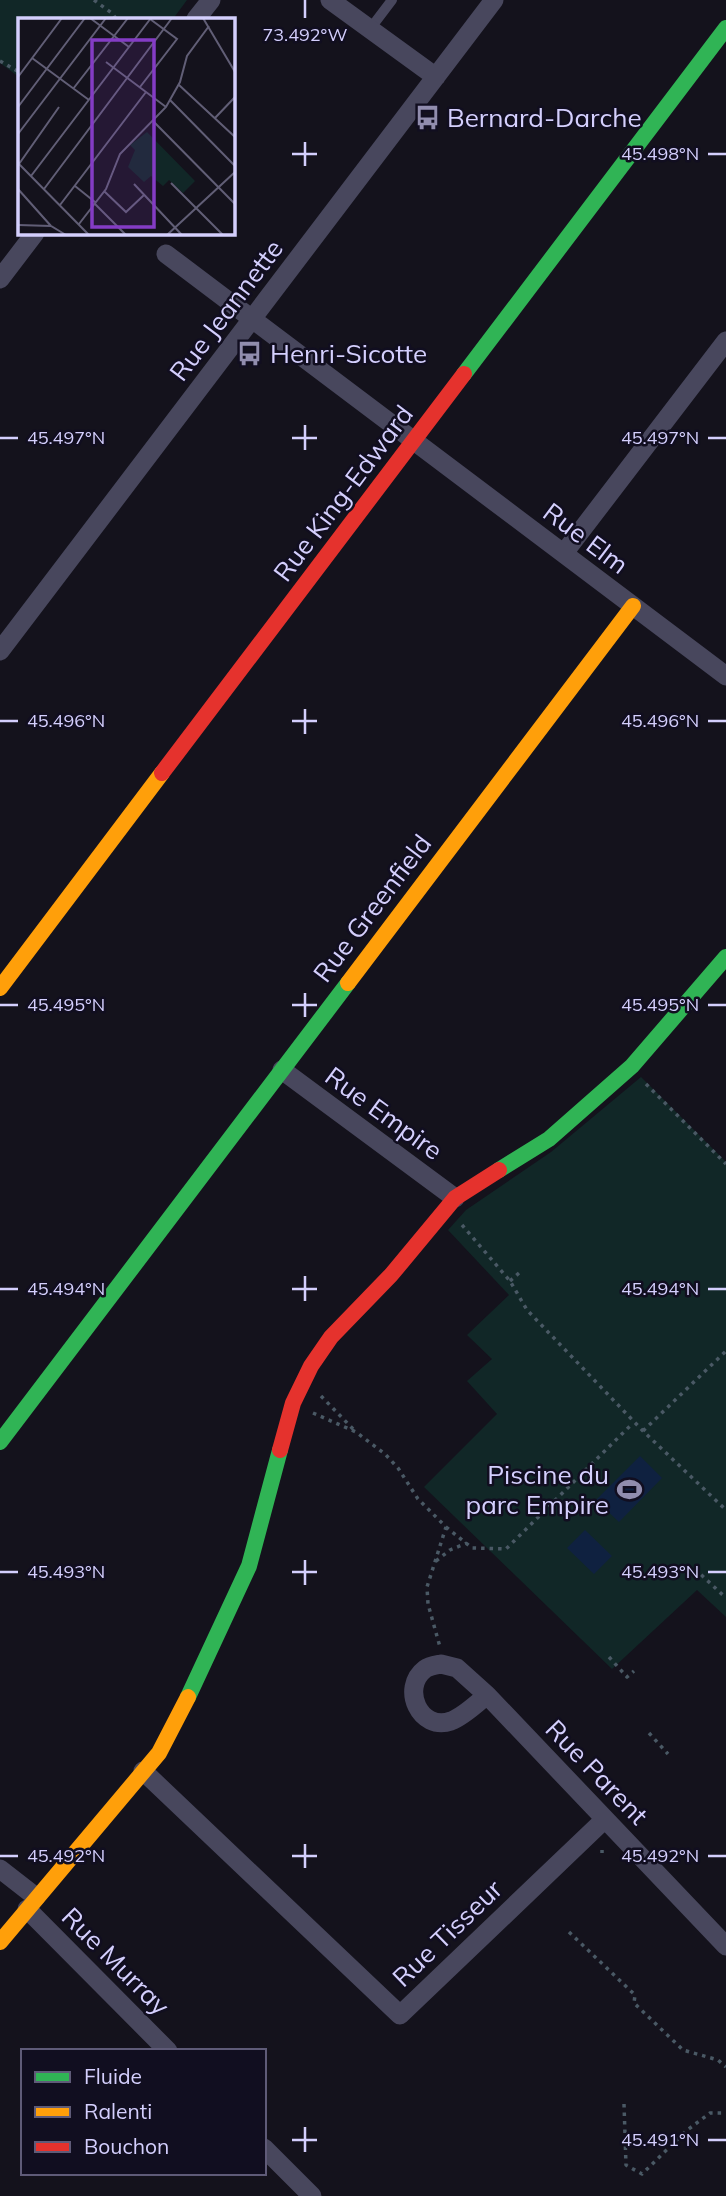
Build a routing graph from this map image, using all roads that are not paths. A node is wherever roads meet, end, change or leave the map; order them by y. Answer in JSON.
{"nodes":[{"id":1,"x":211,"y":0,"type":"edge"},
{"id":2,"x":330,"y":0,"type":"edge"},
{"id":3,"x":392,"y":0,"type":"edge"},
{"id":4,"x":494,"y":0,"type":"edge"},
{"id":5,"x":197,"y":18,"type":"edge"},
{"id":6,"x":726,"y":28,"type":"edge"},
{"id":7,"x":370,"y":29,"type":"junction"},
{"id":8,"x":436,"y":77,"type":"junction"},
{"id":9,"x":34,"y":234,"type":"edge"},
{"id":10,"x":166,"y":254,"type":"dead end"},
{"id":11,"x":0,"y":279,"type":"edge"},
{"id":12,"x":253,"y":318,"type":"junction"},
{"id":13,"x":726,"y":341,"type":"edge"},
{"id":14,"x":413,"y":441,"type":"junction"},
{"id":15,"x":564,"y":553,"type":"junction"},
{"id":16,"x":633,"y":606,"type":"junction"},
{"id":17,"x":0,"y":651,"type":"edge"},
{"id":18,"x":726,"y":676,"type":"edge"},
{"id":19,"x":726,"y":958,"type":"edge"},
{"id":20,"x":0,"y":988,"type":"edge"},
{"id":21,"x":282,"y":1070,"type":"junction"},
{"id":22,"x":455,"y":1198,"type":"junction"},
{"id":23,"x":0,"y":1442,"type":"edge"},
{"id":24,"x":487,"y":1695,"type":"junction"},
{"id":25,"x":144,"y":1771,"type":"junction"},
{"id":26,"x":605,"y":1818,"type":"junction"},
{"id":27,"x":0,"y":1868,"type":"edge"},
{"id":28,"x":31,"y":1903,"type":"junction"},
{"id":29,"x":0,"y":1942,"type":"edge"},
{"id":30,"x":726,"y":1945,"type":"edge"},
{"id":31,"x":166,"y":2049,"type":"edge"},
{"id":32,"x":266,"y":2150,"type":"edge"},
{"id":33,"x":312,"y":2196,"type":"edge"}],
"edges":[{"from":1,"to":5,"type":"street"},
{"from":2,"to":7,"type":"street"},
{"from":3,"to":7,"type":"lane"},
{"from":4,"to":8,"type":"street","name":"Rue Jeannette"},
{"from":6,"to":14,"type":"street","name":"Rue King-Edward"},
{"from":7,"to":8,"type":"street"},
{"from":8,"to":12,"type":"street","name":"Rue Jeannette"},
{"from":9,"to":11,"type":"street"},
{"from":10,"to":12,"type":"street","name":"Rue Elm"},
{"from":12,"to":14,"type":"street","name":"Rue Elm"},
{"from":12,"to":17,"type":"street","name":"Rue Jeannette"},
{"from":13,"to":15,"type":"street"},
{"from":14,"to":15,"type":"street","name":"Rue Elm"},
{"from":14,"to":20,"type":"street","name":"Rue King-Edward"},
{"from":15,"to":16,"type":"street","name":"Rue Elm"},
{"from":16,"to":18,"type":"street","name":"Rue Elm"},
{"from":16,"to":21,"type":"street","name":"Rue Greenfield"},
{"from":19,"to":22,"type":"street"},
{"from":21,"to":22,"type":"street","name":"Rue Empire"},
{"from":21,"to":23,"type":"street","name":"Rue Greenfield"},
{"from":22,"to":25,"type":"street"},
{"from":24,"to":24,"type":"street","name":"Rue Parent"},
{"from":24,"to":26,"type":"street","name":"Rue Parent"},
{"from":25,"to":26,"type":"street","name":"Rue Tisseur"},
{"from":25,"to":28,"type":"street"},
{"from":26,"to":30,"type":"street","name":"Rue Parent"},
{"from":27,"to":28,"type":"street","name":"Rue Murray"},
{"from":28,"to":29,"type":"street"},
{"from":28,"to":31,"type":"street","name":"Rue Murray"},
{"from":32,"to":33,"type":"street"}]}
